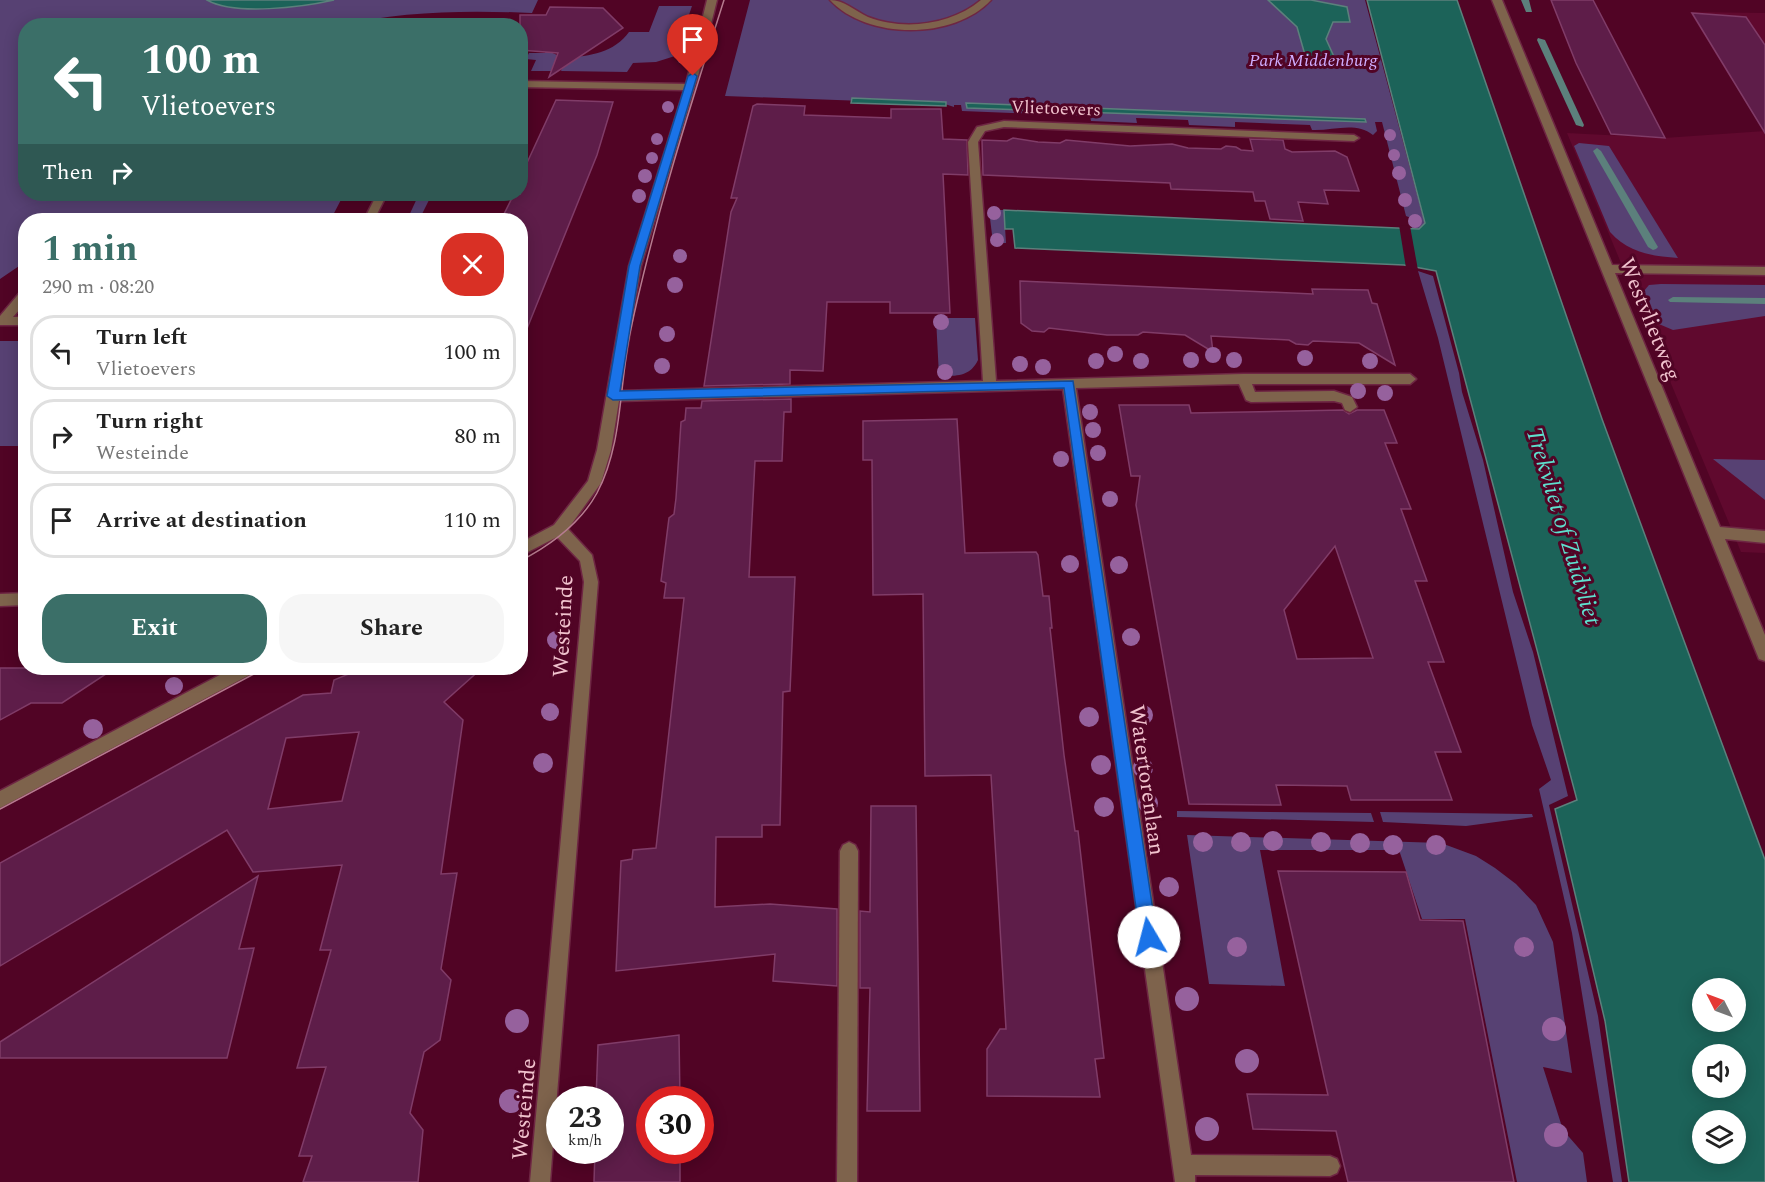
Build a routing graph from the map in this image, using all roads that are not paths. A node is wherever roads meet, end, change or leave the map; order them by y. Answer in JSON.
{"nodes":[{"id":1,"x":712,"y":0,"type":"edge"},
{"id":2,"x":835,"y":0,"type":"edge"},
{"id":3,"x":986,"y":0,"type":"edge"},
{"id":4,"x":1497,"y":0,"type":"edge"},
{"id":5,"x":528,"y":84,"type":"edge"},
{"id":6,"x":689,"y":87,"type":"junction"},
{"id":7,"x":1354,"y":138,"type":"dead end"},
{"id":8,"x":1608,"y":269,"type":"junction"},
{"id":9,"x":1765,"y":271,"type":"edge"},
{"id":10,"x":18,"y":302,"type":"edge"},
{"id":11,"x":1,"y":321,"type":"edge"},
{"id":12,"x":18,"y":321,"type":"edge"},
{"id":13,"x":1243,"y":379,"type":"junction"},
{"id":14,"x":1410,"y":379,"type":"dead end"},
{"id":15,"x":1069,"y":384,"type":"junction"},
{"id":16,"x":990,"y":386,"type":"junction"},
{"id":17,"x":613,"y":396,"type":"junction"},
{"id":18,"x":1350,"y":407,"type":"dead end"},
{"id":19,"x":559,"y":529,"type":"junction"},
{"id":20,"x":1715,"y":532,"type":"junction"},
{"id":21,"x":1765,"y":537,"type":"edge"},
{"id":22,"x":528,"y":546,"type":"edge"},
{"id":23,"x":18,"y":599,"type":"edge"},
{"id":24,"x":0,"y":600,"type":"edge"},
{"id":25,"x":1765,"y":654,"type":"edge"},
{"id":26,"x":234,"y":675,"type":"edge"},
{"id":27,"x":0,"y":800,"type":"edge"},
{"id":28,"x":849,"y":851,"type":"dead end"},
{"id":29,"x":1330,"y":1166,"type":"dead end"},
{"id":30,"x":1184,"y":1173,"type":"edge"},
{"id":31,"x":540,"y":1182,"type":"edge"},
{"id":32,"x":848,"y":1182,"type":"edge"}],
"edges":[{"from":1,"to":6,"type":"street"},
{"from":2,"to":3,"type":"street"},
{"from":4,"to":8,"type":"street","name":"Westvlietweg"},
{"from":5,"to":6,"type":"street"},
{"from":6,"to":17,"type":"street"},
{"from":7,"to":16,"type":"street","name":"Vlietoevers"},
{"from":8,"to":9,"type":"street"},
{"from":8,"to":20,"type":"street","name":"Westvlietweg"},
{"from":10,"to":11,"type":"street"},
{"from":11,"to":12,"type":"street"},
{"from":13,"to":14,"type":"street"},
{"from":13,"to":15,"type":"street"},
{"from":13,"to":18,"type":"street"},
{"from":15,"to":16,"type":"street"},
{"from":15,"to":30,"type":"street","name":"Watertorenlaan"},
{"from":16,"to":17,"type":"street"},
{"from":17,"to":19,"type":"street"},
{"from":19,"to":22,"type":"street"},
{"from":19,"to":31,"type":"street","name":"Westeinde"},
{"from":20,"to":21,"type":"street"},
{"from":20,"to":25,"type":"street","name":"Westvlietweg"},
{"from":23,"to":24,"type":"street"},
{"from":26,"to":27,"type":"street"},
{"from":28,"to":32,"type":"street"},
{"from":29,"to":30,"type":"street"}]}
